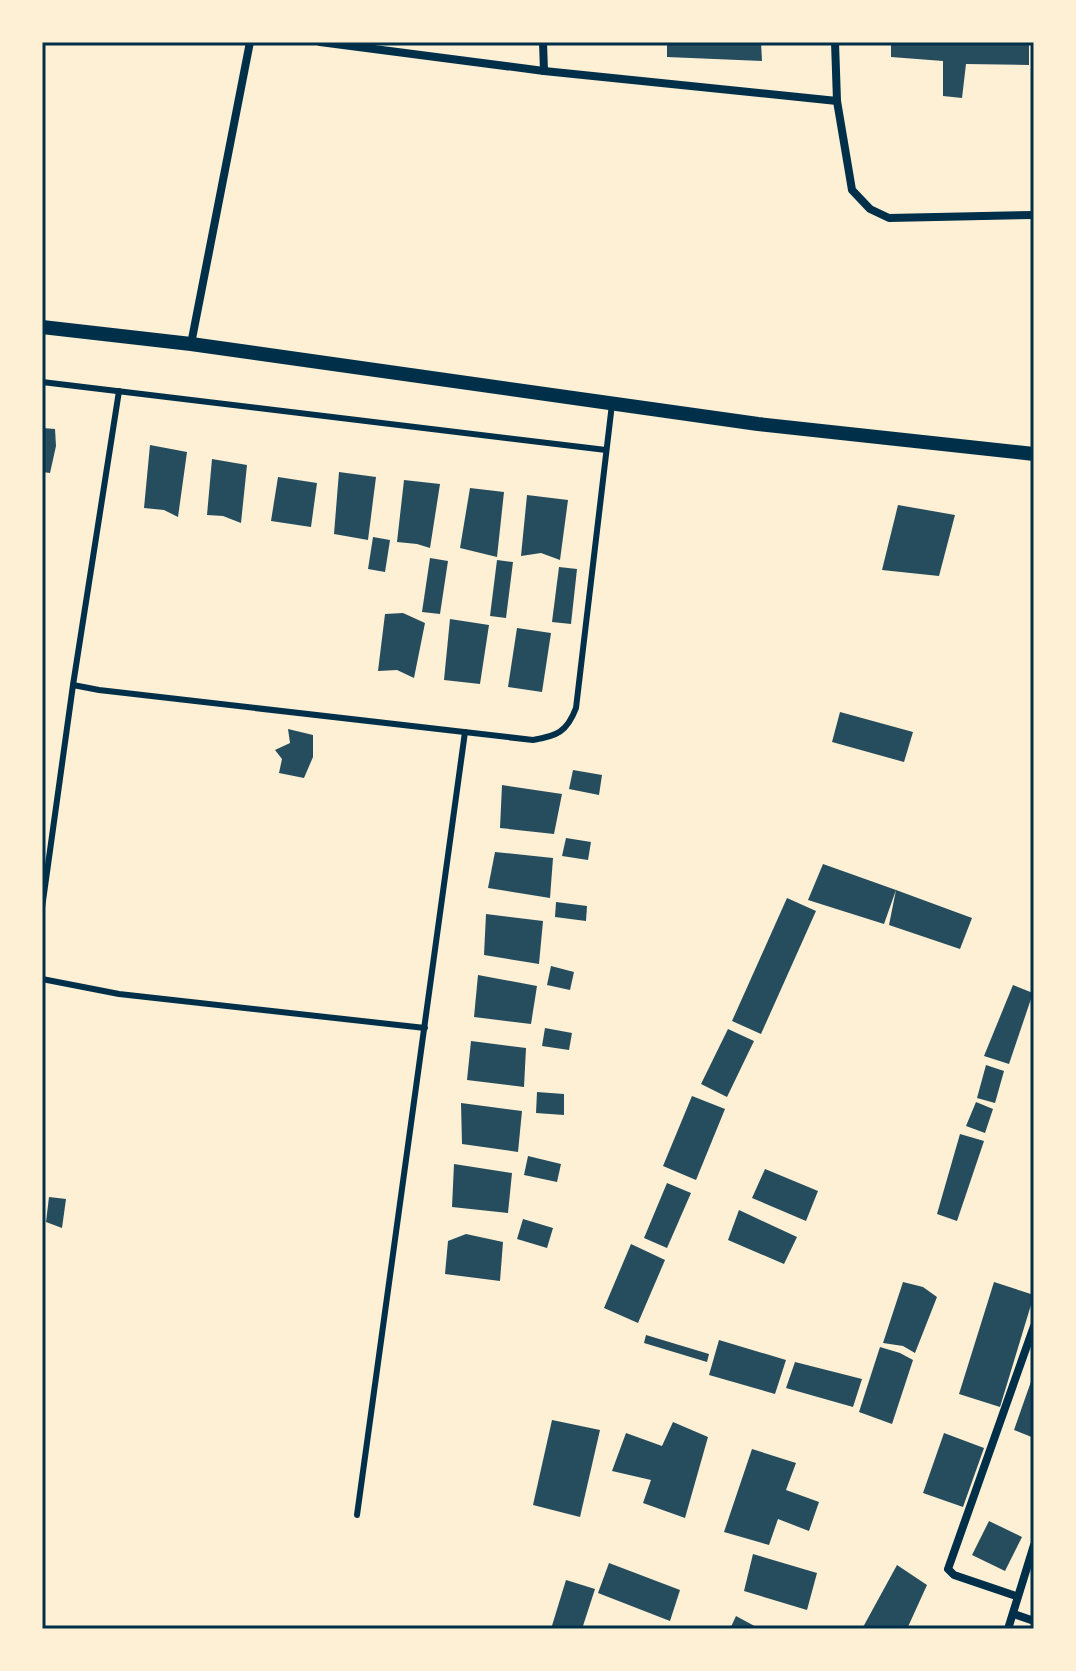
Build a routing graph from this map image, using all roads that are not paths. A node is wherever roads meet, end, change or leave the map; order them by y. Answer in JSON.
{"nodes":[{"id":1,"x":250,"y":42,"type":"edge"},
{"id":2,"x":320,"y":42,"type":"edge"},
{"id":3,"x":543,"y":42,"type":"edge"},
{"id":4,"x":835,"y":42,"type":"edge"},
{"id":5,"x":544,"y":71,"type":"junction"},
{"id":6,"x":837,"y":101,"type":"junction"},
{"id":7,"x":1034,"y":215,"type":"edge"},
{"id":8,"x":42,"y":327,"type":"edge"},
{"id":9,"x":191,"y":344,"type":"junction"},
{"id":10,"x":42,"y":382,"type":"edge"},
{"id":11,"x":119,"y":391,"type":"junction"},
{"id":12,"x":612,"y":403,"type":"junction"},
{"id":13,"x":606,"y":450,"type":"junction"},
{"id":14,"x":1034,"y":454,"type":"edge"},
{"id":15,"x":73,"y":685,"type":"junction"},
{"id":16,"x":465,"y":732,"type":"junction"},
{"id":17,"x":42,"y":908,"type":"edge"},
{"id":18,"x":42,"y":979,"type":"edge"},
{"id":19,"x":425,"y":1028,"type":"junction"},
{"id":20,"x":1034,"y":1326,"type":"edge"},
{"id":21,"x":357,"y":1515,"type":"dead end"},
{"id":22,"x":1034,"y":1545,"type":"edge"},
{"id":23,"x":1016,"y":1596,"type":"junction"},
{"id":24,"x":1014,"y":1614,"type":"junction"},
{"id":25,"x":1034,"y":1621,"type":"edge"},
{"id":26,"x":1008,"y":1629,"type":"edge"}],
"edges":[{"from":1,"to":9,"type":"street"},
{"from":2,"to":5,"type":"street"},
{"from":3,"to":5,"type":"street"},
{"from":4,"to":6,"type":"street"},
{"from":5,"to":6,"type":"street"},
{"from":6,"to":7,"type":"street"},
{"from":8,"to":9,"type":"street"},
{"from":9,"to":12,"type":"street"},
{"from":10,"to":11,"type":"lane"},
{"from":11,"to":13,"type":"lane"},
{"from":11,"to":15,"type":"lane"},
{"from":12,"to":13,"type":"lane"},
{"from":12,"to":14,"type":"street"},
{"from":13,"to":16,"type":"lane"},
{"from":15,"to":16,"type":"lane"},
{"from":15,"to":17,"type":"lane"},
{"from":16,"to":19,"type":"lane"},
{"from":18,"to":19,"type":"lane"},
{"from":19,"to":21,"type":"lane"},
{"from":20,"to":23,"type":"street"},
{"from":22,"to":23,"type":"street"},
{"from":23,"to":24,"type":"street"},
{"from":24,"to":25,"type":"street"},
{"from":24,"to":26,"type":"street"}]}
